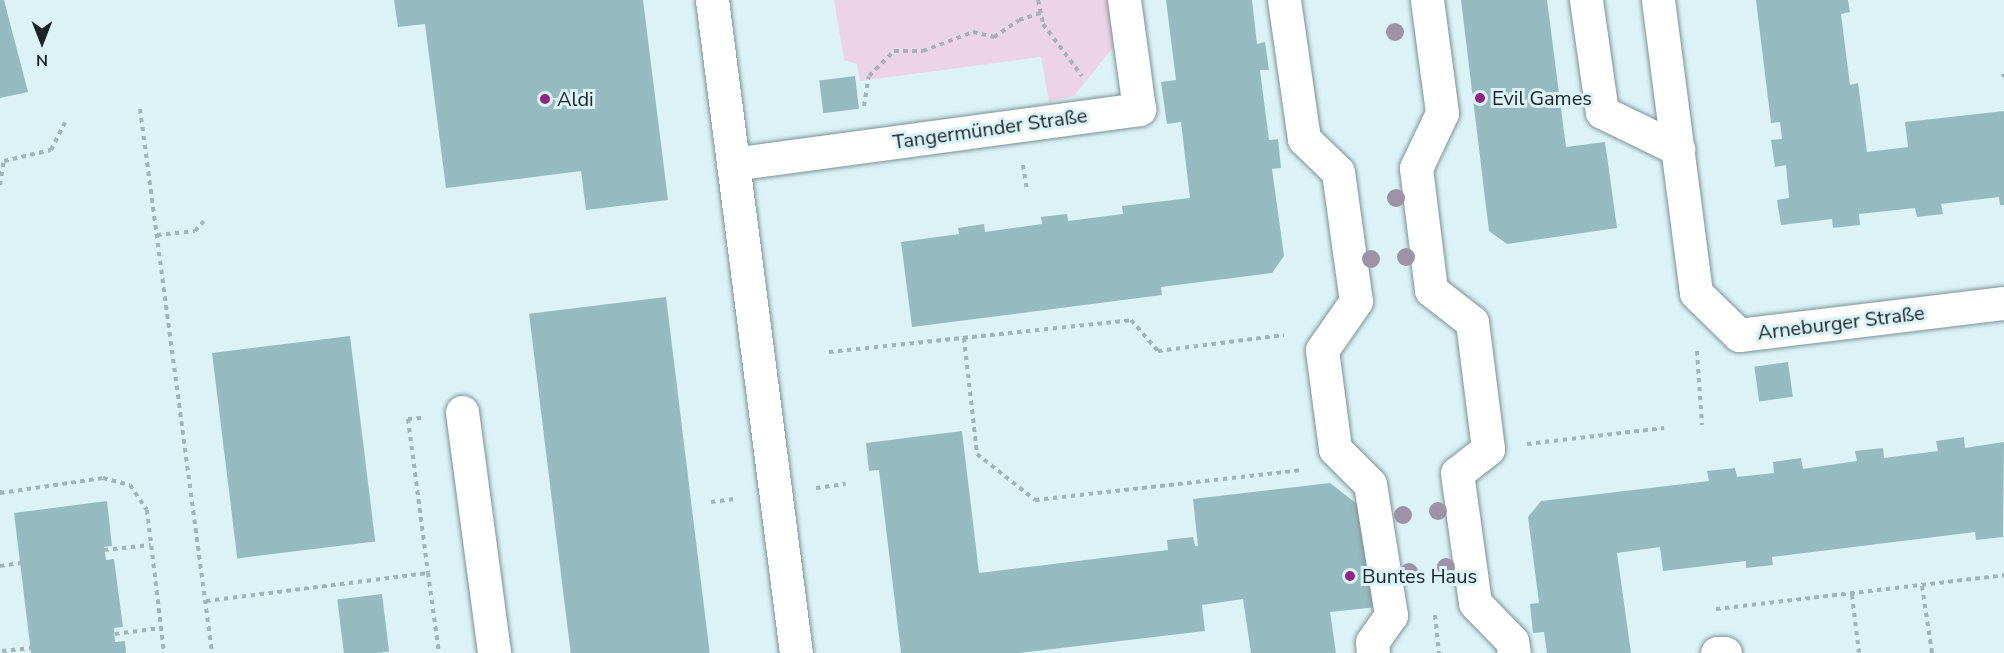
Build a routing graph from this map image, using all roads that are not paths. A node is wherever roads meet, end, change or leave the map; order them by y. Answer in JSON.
{"nodes":[{"id":1,"x":712,"y":0,"type":"edge"},
{"id":2,"x":1124,"y":0,"type":"edge"},
{"id":3,"x":1284,"y":0,"type":"edge"},
{"id":4,"x":1428,"y":0,"type":"edge"},
{"id":5,"x":1586,"y":0,"type":"edge"},
{"id":6,"x":1658,"y":0,"type":"edge"},
{"id":7,"x":1678,"y":148,"type":"junction"},
{"id":8,"x":732,"y":164,"type":"junction"},
{"id":9,"x":2004,"y":303,"type":"edge"},
{"id":10,"x":462,"y":412,"type":"road end"},
{"id":11,"x":494,"y":653,"type":"edge"},
{"id":12,"x":796,"y":653,"type":"edge"},
{"id":13,"x":1373,"y":653,"type":"edge"},
{"id":14,"x":1514,"y":653,"type":"edge"},
{"id":15,"x":1717,"y":653,"type":"edge"},
{"id":16,"x":1725,"y":653,"type":"edge"}],
"edges":[{"from":1,"to":8,"type":"street"},
{"from":2,"to":8,"type":"street","name":"Tangermünder Straße"},
{"from":3,"to":13,"type":"street"},
{"from":4,"to":14,"type":"street"},
{"from":5,"to":7,"type":"street"},
{"from":6,"to":7,"type":"street","name":"Arneburger Straße"},
{"from":7,"to":9,"type":"street","name":"Arneburger Straße"},
{"from":8,"to":12,"type":"street"},
{"from":10,"to":11,"type":"street"},
{"from":15,"to":16,"type":"street"}]}
